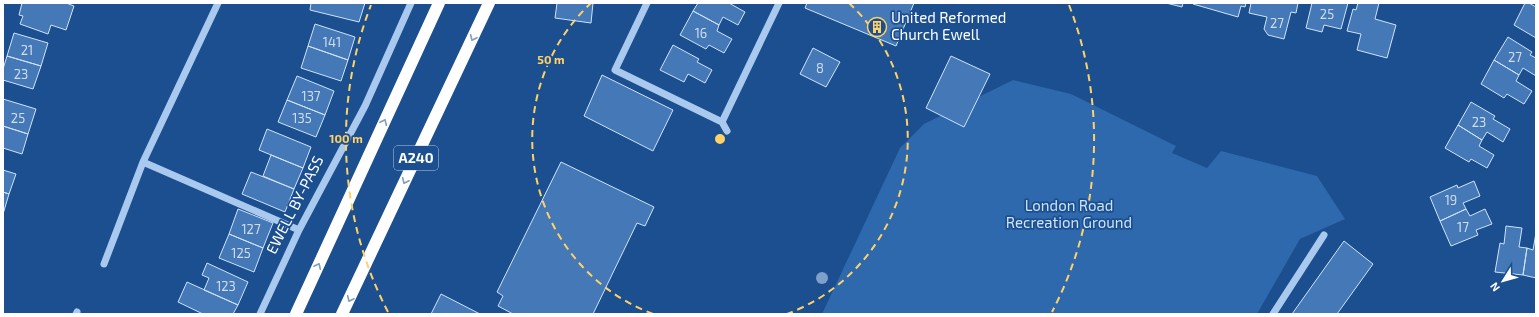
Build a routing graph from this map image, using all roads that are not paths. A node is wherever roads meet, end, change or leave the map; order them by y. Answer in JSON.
{"nodes":[{"id":1,"x":218,"y":3,"type":"edge"},
{"id":2,"x":411,"y":3,"type":"edge"},
{"id":3,"x":439,"y":3,"type":"edge"},
{"id":4,"x":489,"y":3,"type":"edge"},
{"id":5,"x":647,"y":3,"type":"edge"},
{"id":6,"x":779,"y":3,"type":"edge"},
{"id":7,"x":722,"y":122,"type":"junction"},
{"id":8,"x":727,"y":131,"type":"dead end"},
{"id":9,"x":143,"y":162,"type":"junction"},
{"id":10,"x":300,"y":230,"type":"junction"},
{"id":11,"x":1324,"y":235,"type":"dead end"},
{"id":12,"x":104,"y":264,"type":"dead end"},
{"id":13,"x":260,"y":314,"type":"edge"},
{"id":14,"x":296,"y":314,"type":"edge"},
{"id":15,"x":342,"y":314,"type":"edge"},
{"id":16,"x":1273,"y":314,"type":"edge"}],
"edges":[{"from":1,"to":9,"type":"street"},
{"from":2,"to":10,"type":"street","name":"EWELL BY-PASS"},
{"from":14,"to":3,"type":"highway","number":"A240","one_way":true},
{"from":4,"to":15,"type":"highway","number":"A240","one_way":true},
{"from":5,"to":7,"type":"street"},
{"from":6,"to":7,"type":"street"},
{"from":7,"to":8,"type":"street"},
{"from":9,"to":10,"type":"street"},
{"from":9,"to":12,"type":"street"},
{"from":10,"to":13,"type":"street","name":"EWELL BY-PASS"},
{"from":11,"to":16,"type":"street"}]}
